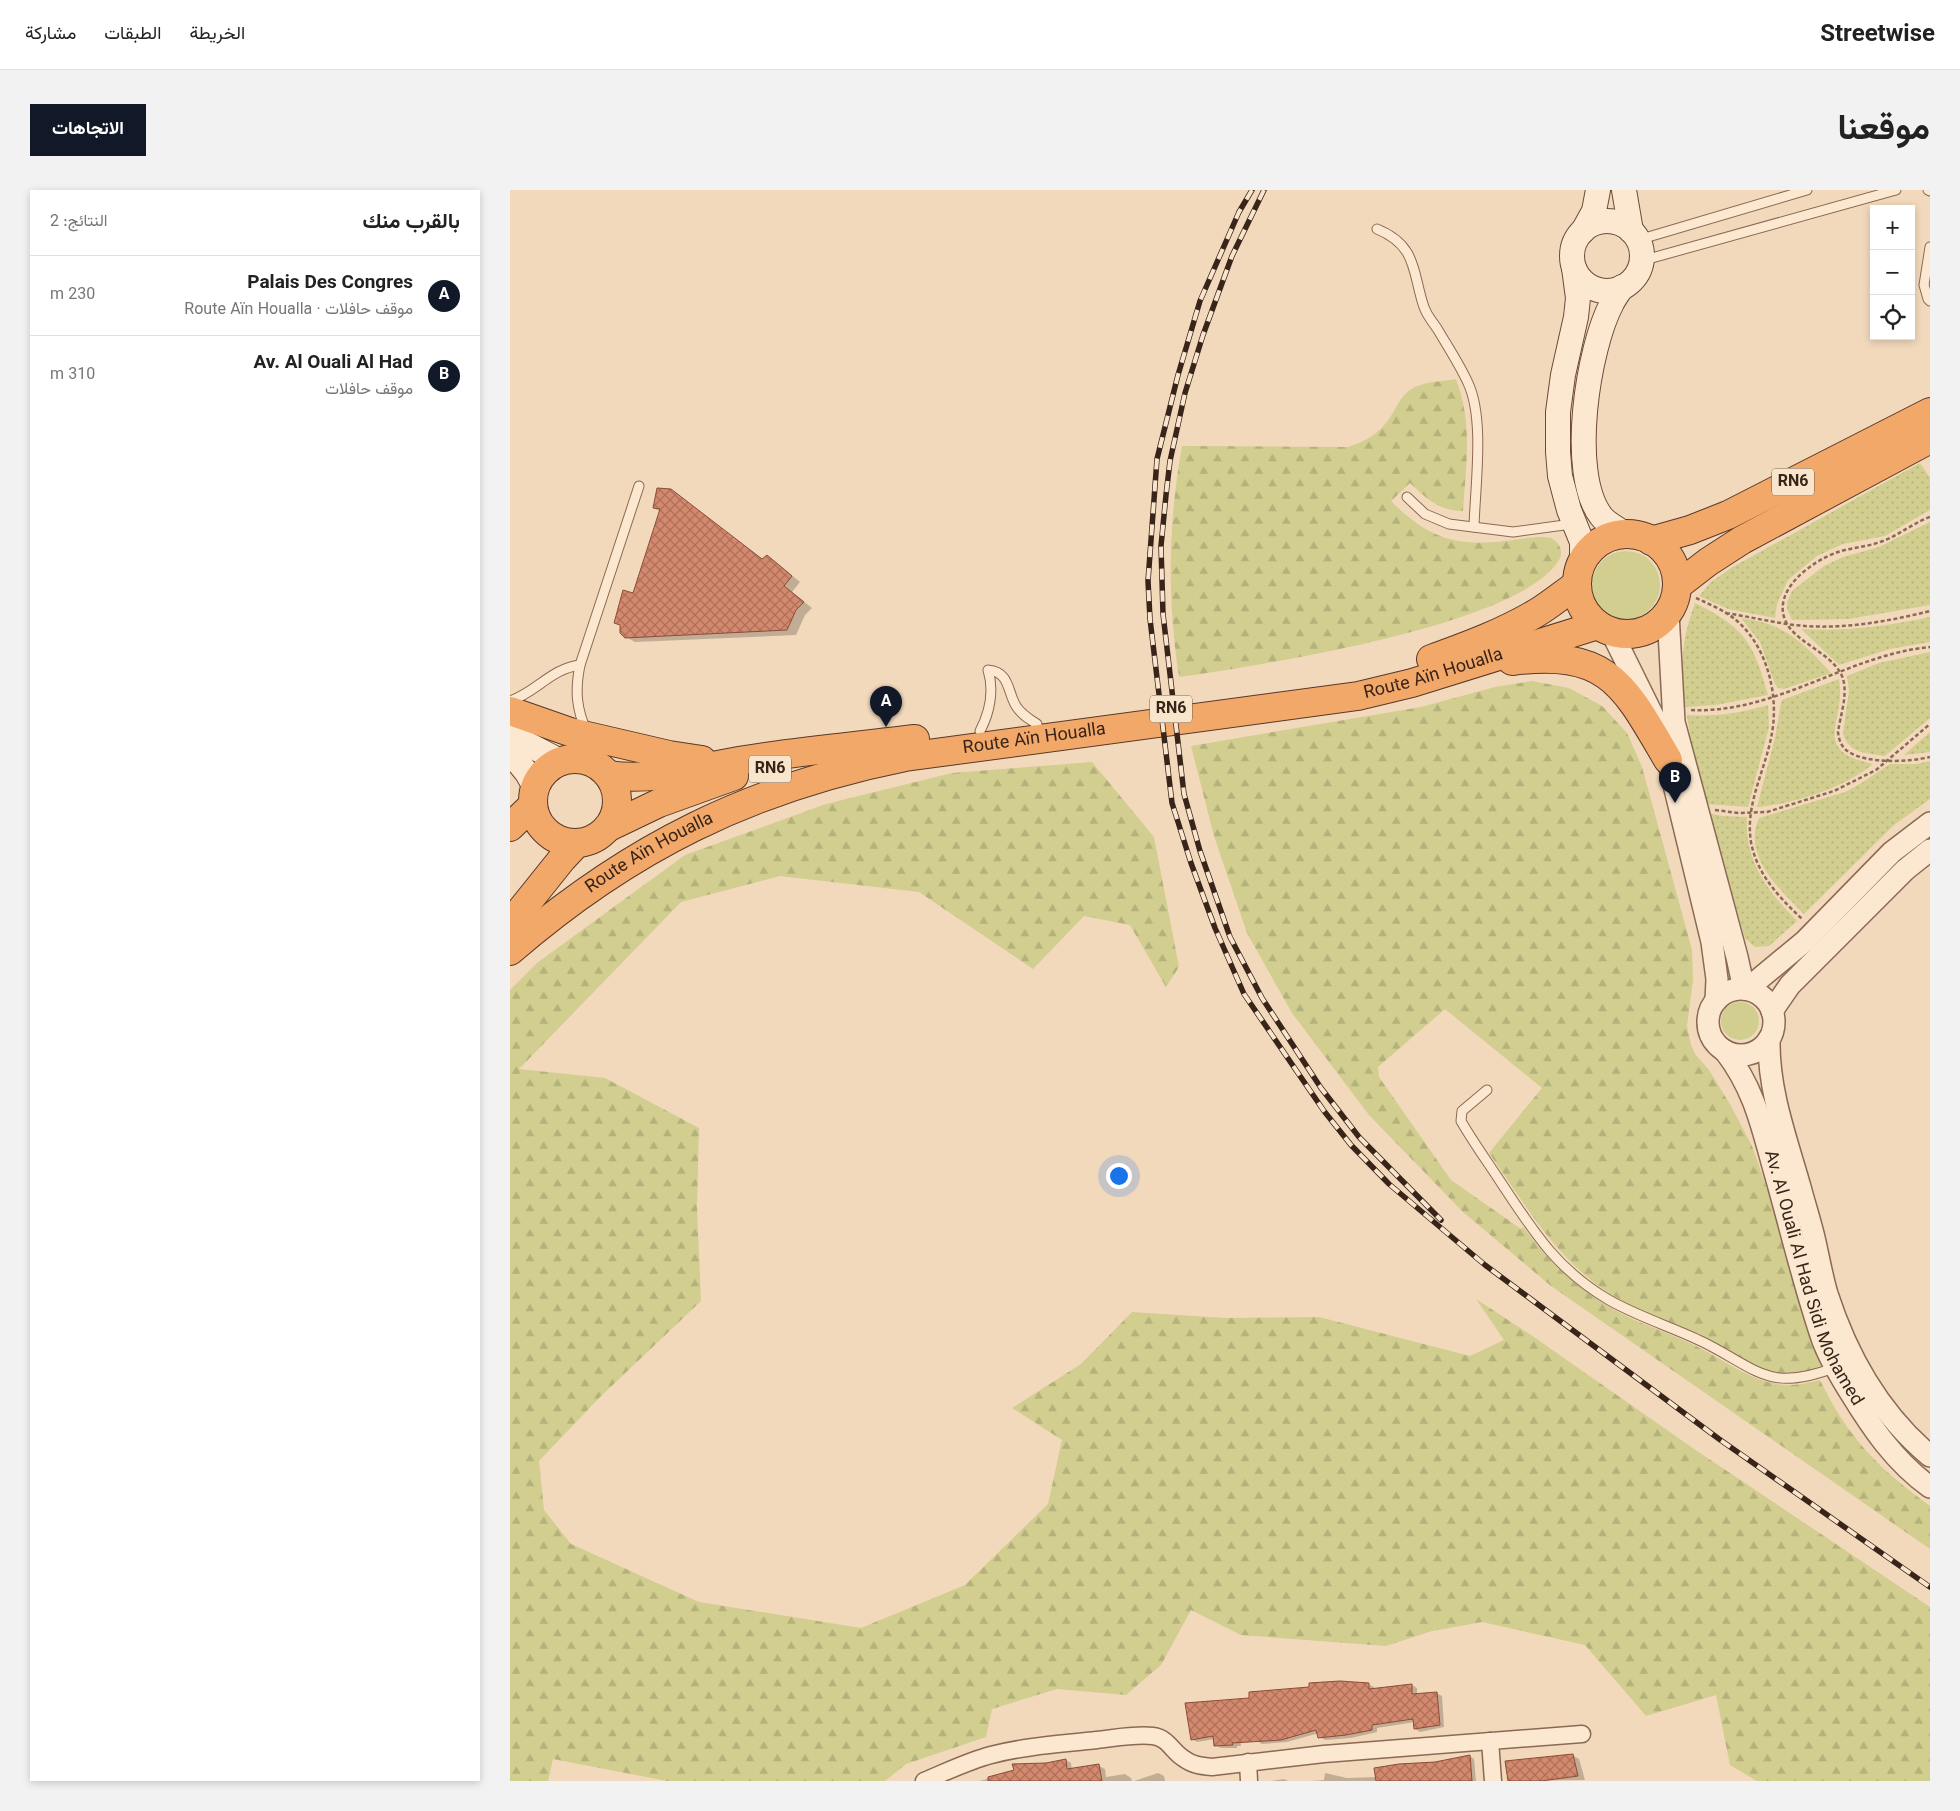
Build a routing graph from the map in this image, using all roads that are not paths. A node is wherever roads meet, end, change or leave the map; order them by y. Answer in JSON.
{"nodes":[{"id":1,"x":1598,"y":190,"type":"edge"},
{"id":2,"x":1624,"y":190,"type":"edge"},
{"id":3,"x":1807,"y":190,"type":"edge"},
{"id":4,"x":1896,"y":190,"type":"edge"},
{"id":5,"x":1377,"y":230,"type":"dead end"},
{"id":6,"x":1583,"y":231,"type":"junction"},
{"id":7,"x":1637,"y":244,"type":"junction"},
{"id":8,"x":1930,"y":247,"type":"edge"},
{"id":9,"x":1574,"y":268,"type":"junction"},
{"id":10,"x":1622,"y":287,"type":"junction"},
{"id":11,"x":1930,"y":301,"type":"edge"},
{"id":12,"x":1930,"y":412,"type":"edge"},
{"id":13,"x":1930,"y":439,"type":"edge"},
{"id":14,"x":640,"y":486,"type":"dead end"},
{"id":15,"x":1407,"y":497,"type":"dead end"},
{"id":16,"x":1575,"y":523,"type":"junction"},
{"id":17,"x":1474,"y":527,"type":"junction"},
{"id":18,"x":1625,"y":534,"type":"junction"},
{"id":19,"x":1651,"y":541,"type":"junction"},
{"id":20,"x":1579,"y":573,"type":"junction"},
{"id":21,"x":1686,"y":592,"type":"junction"},
{"id":22,"x":1668,"y":613,"type":"junction"},
{"id":23,"x":1605,"y":629,"type":"junction"},
{"id":24,"x":580,"y":665,"type":"junction"},
{"id":25,"x":1464,"y":667,"type":"junction"},
{"id":26,"x":510,"y":701,"type":"edge"},
{"id":27,"x":510,"y":711,"type":"edge"},
{"id":28,"x":1037,"y":724,"type":"junction"},
{"id":29,"x":980,"y":730,"type":"junction"},
{"id":30,"x":510,"y":735,"type":"edge"},
{"id":31,"x":590,"y":736,"type":"junction"},
{"id":32,"x":510,"y":752,"type":"edge"},
{"id":33,"x":941,"y":752,"type":"junction"},
{"id":34,"x":746,"y":760,"type":"junction"},
{"id":35,"x":1668,"y":760,"type":"junction"},
{"id":36,"x":560,"y":761,"type":"junction"},
{"id":37,"x":609,"y":775,"type":"junction"},
{"id":38,"x":534,"y":796,"type":"junction"},
{"id":39,"x":1930,"y":823,"type":"edge"},
{"id":40,"x":510,"y":827,"type":"edge"},
{"id":41,"x":609,"y":827,"type":"junction"},
{"id":42,"x":577,"y":843,"type":"junction"},
{"id":43,"x":1930,"y":850,"type":"edge"},
{"id":44,"x":510,"y":924,"type":"edge"},
{"id":45,"x":510,"y":951,"type":"edge"},
{"id":46,"x":1746,"y":989,"type":"junction"},
{"id":47,"x":1716,"y":1001,"type":"junction"},
{"id":48,"x":1772,"y":1011,"type":"junction"},
{"id":49,"x":1769,"y":1039,"type":"junction"},
{"id":50,"x":1726,"y":1051,"type":"junction"},
{"id":51,"x":1487,"y":1090,"type":"dead end"},
{"id":52,"x":1836,"y":1367,"type":"junction"},
{"id":53,"x":1930,"y":1456,"type":"edge"},
{"id":54,"x":1930,"y":1486,"type":"edge"},
{"id":55,"x":1582,"y":1734,"type":"dead end"},
{"id":56,"x":1490,"y":1741,"type":"junction"},
{"id":57,"x":1248,"y":1762,"type":"junction"},
{"id":58,"x":924,"y":1781,"type":"edge"},
{"id":59,"x":1249,"y":1781,"type":"edge"},
{"id":60,"x":1494,"y":1781,"type":"edge"}],
"edges":[{"from":1,"to":6,"type":"main road"},
{"from":2,"to":7,"type":"main road"},
{"from":3,"to":7,"type":"lane"},
{"from":4,"to":7,"type":"lane"},
{"from":5,"to":17,"type":"lane"},
{"from":6,"to":7,"type":"main road"},
{"from":6,"to":9,"type":"main road"},
{"from":7,"to":10,"type":"main road"},
{"from":8,"to":11,"type":"lane"},
{"from":9,"to":10,"type":"main road"},
{"from":9,"to":16,"type":"main road"},
{"from":10,"to":18,"type":"main road"},
{"from":12,"to":19,"type":"highway","number":"RN6"},
{"from":13,"to":21,"type":"highway","number":"RN6"},
{"from":14,"to":24,"type":"lane"},
{"from":15,"to":17,"type":"lane"},
{"from":16,"to":17,"type":"lane"},
{"from":16,"to":20,"type":"main road"},
{"from":18,"to":19,"type":"highway"},
{"from":18,"to":20,"type":"highway","number":"RN6"},
{"from":19,"to":21,"type":"highway"},
{"from":20,"to":23,"type":"highway"},
{"from":20,"to":28,"type":"highway","name":"Route Aïn Houalla","number":"RN6"},
{"from":21,"to":22,"type":"highway"},
{"from":22,"to":23,"type":"highway","number":"RN6"},
{"from":22,"to":46,"type":"street"},
{"from":23,"to":25,"type":"highway","name":"Route Aïn Houalla","number":"RN6"},
{"from":23,"to":35,"type":"street"},
{"from":24,"to":26,"type":"lane"},
{"from":24,"to":31,"type":"lane"},
{"from":25,"to":33,"type":"highway","name":"Route Aïn Houalla","number":"RN6"},
{"from":25,"to":35,"type":"highway"},
{"from":27,"to":31,"type":"highway"},
{"from":28,"to":29,"type":"highway","name":"Route Aïn Houalla","number":"RN6"},
{"from":28,"to":29,"type":"lane"},
{"from":29,"to":34,"type":"highway","name":"Route Aïn Houalla","number":"RN6"},
{"from":30,"to":36,"type":"main road"},
{"from":31,"to":34,"type":"highway"},
{"from":32,"to":38,"type":"main road"},
{"from":33,"to":41,"type":"highway","number":"RN6"},
{"from":33,"to":45,"type":"highway","name":"Route Aïn Houalla","number":"RN6"},
{"from":34,"to":37,"type":"highway","name":"Route Aïn Houalla","number":"RN6"},
{"from":35,"to":47,"type":"street"},
{"from":36,"to":37,"type":"highway","number":"RN6"},
{"from":36,"to":38,"type":"highway"},
{"from":37,"to":41,"type":"highway"},
{"from":38,"to":40,"type":"highway"},
{"from":38,"to":42,"type":"highway"},
{"from":39,"to":46,"type":"street"},
{"from":41,"to":42,"type":"highway","number":"RN6"},
{"from":42,"to":44,"type":"highway","number":"RN6"},
{"from":43,"to":48,"type":"street"},
{"from":46,"to":47,"type":"street"},
{"from":46,"to":48,"type":"street"},
{"from":47,"to":50,"type":"street"},
{"from":48,"to":49,"type":"street"},
{"from":49,"to":50,"type":"street"},
{"from":49,"to":53,"type":"street","name":"Av. Al Ouali Al Had Sidi Mohamed"},
{"from":50,"to":52,"type":"street","name":"Av. Al Ouali Al Had Sidi Mohamed"},
{"from":51,"to":52,"type":"lane"},
{"from":52,"to":54,"type":"street","name":"Av. Al Ouali Al Had Sidi Mohamed"},
{"from":55,"to":56,"type":"street"},
{"from":56,"to":57,"type":"street"},
{"from":56,"to":60,"type":"street"},
{"from":57,"to":58,"type":"street"},
{"from":57,"to":59,"type":"street"}]}
